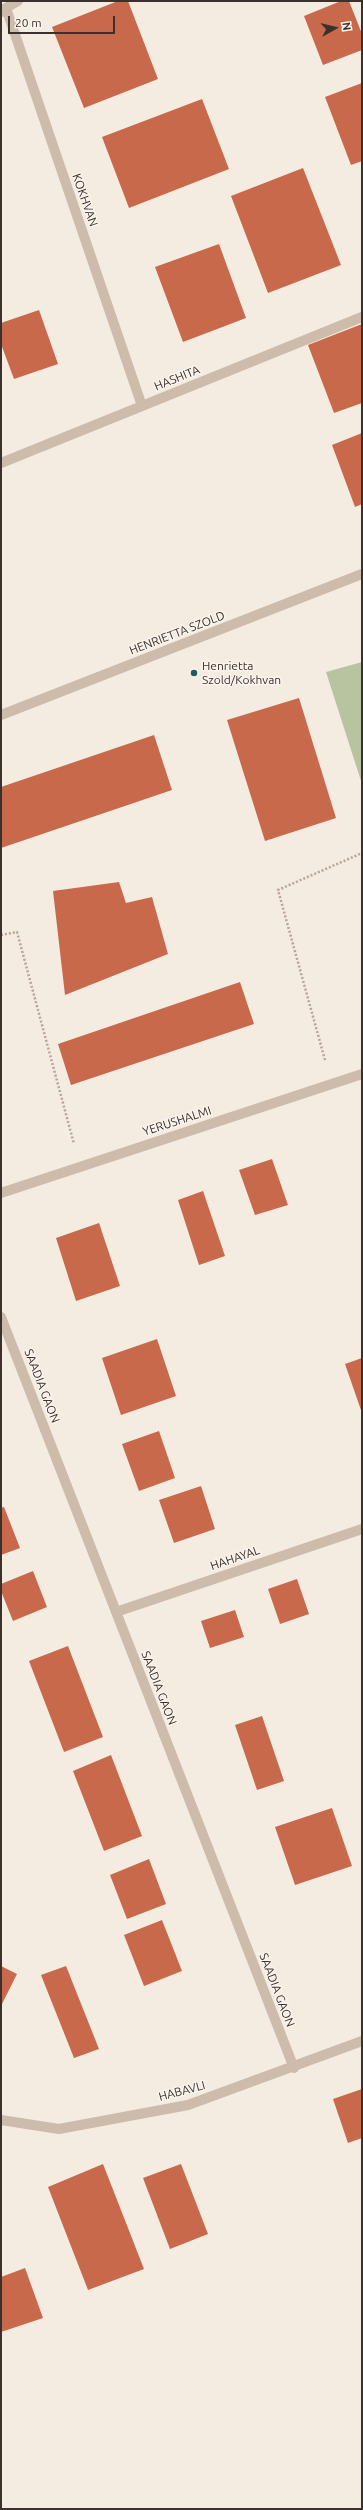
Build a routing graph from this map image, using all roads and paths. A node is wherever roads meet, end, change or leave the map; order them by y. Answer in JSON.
{"nodes":[{"id":1,"x":18,"y":1,"type":"edge"},
{"id":2,"x":3,"y":10,"type":"edge"},
{"id":3,"x":362,"y":317,"type":"edge"},
{"id":4,"x":142,"y":406,"type":"junction"},
{"id":5,"x":1,"y":463,"type":"edge"},
{"id":6,"x":362,"y":574,"type":"edge"},
{"id":7,"x":1,"y":715,"type":"edge"},
{"id":8,"x":362,"y":853,"type":"edge"},
{"id":9,"x":1,"y":935,"type":"edge"},
{"id":10,"x":362,"y":1074,"type":"edge"},
{"id":11,"x":331,"y":1084,"type":"junction"},
{"id":12,"x":80,"y":1167,"type":"junction"},
{"id":13,"x":1,"y":1193,"type":"edge"},
{"id":14,"x":1,"y":1317,"type":"edge"},
{"id":15,"x":362,"y":1529,"type":"edge"},
{"id":16,"x":116,"y":1612,"type":"junction"},
{"id":17,"x":362,"y":2041,"type":"edge"},
{"id":18,"x":294,"y":2068,"type":"junction"},
{"id":19,"x":1,"y":2120,"type":"edge"}],
"edges":[{"from":1,"to":2,"type":"street"},
{"from":2,"to":4,"type":"street","name":"KOKHVAN"},
{"from":3,"to":4,"type":"street","name":"HASHITA"},
{"from":4,"to":5,"type":"street","name":"HASHITA"},
{"from":6,"to":7,"type":"street","name":"HENRIETTA SZOLD"},
{"from":8,"to":11,"type":"path"},
{"from":9,"to":12,"type":"path"},
{"from":10,"to":11,"type":"street","name":"YERUSHALMI"},
{"from":11,"to":12,"type":"street","name":"YERUSHALMI"},
{"from":12,"to":13,"type":"street","name":"YERUSHALMI"},
{"from":14,"to":16,"type":"street","name":"SAADIA GAON"},
{"from":15,"to":16,"type":"street","name":"HAHAYAL"},
{"from":16,"to":18,"type":"street","name":"SAADIA GAON"},
{"from":17,"to":18,"type":"street","name":"HABAVLI"},
{"from":18,"to":19,"type":"street","name":"HABAVLI"}]}
